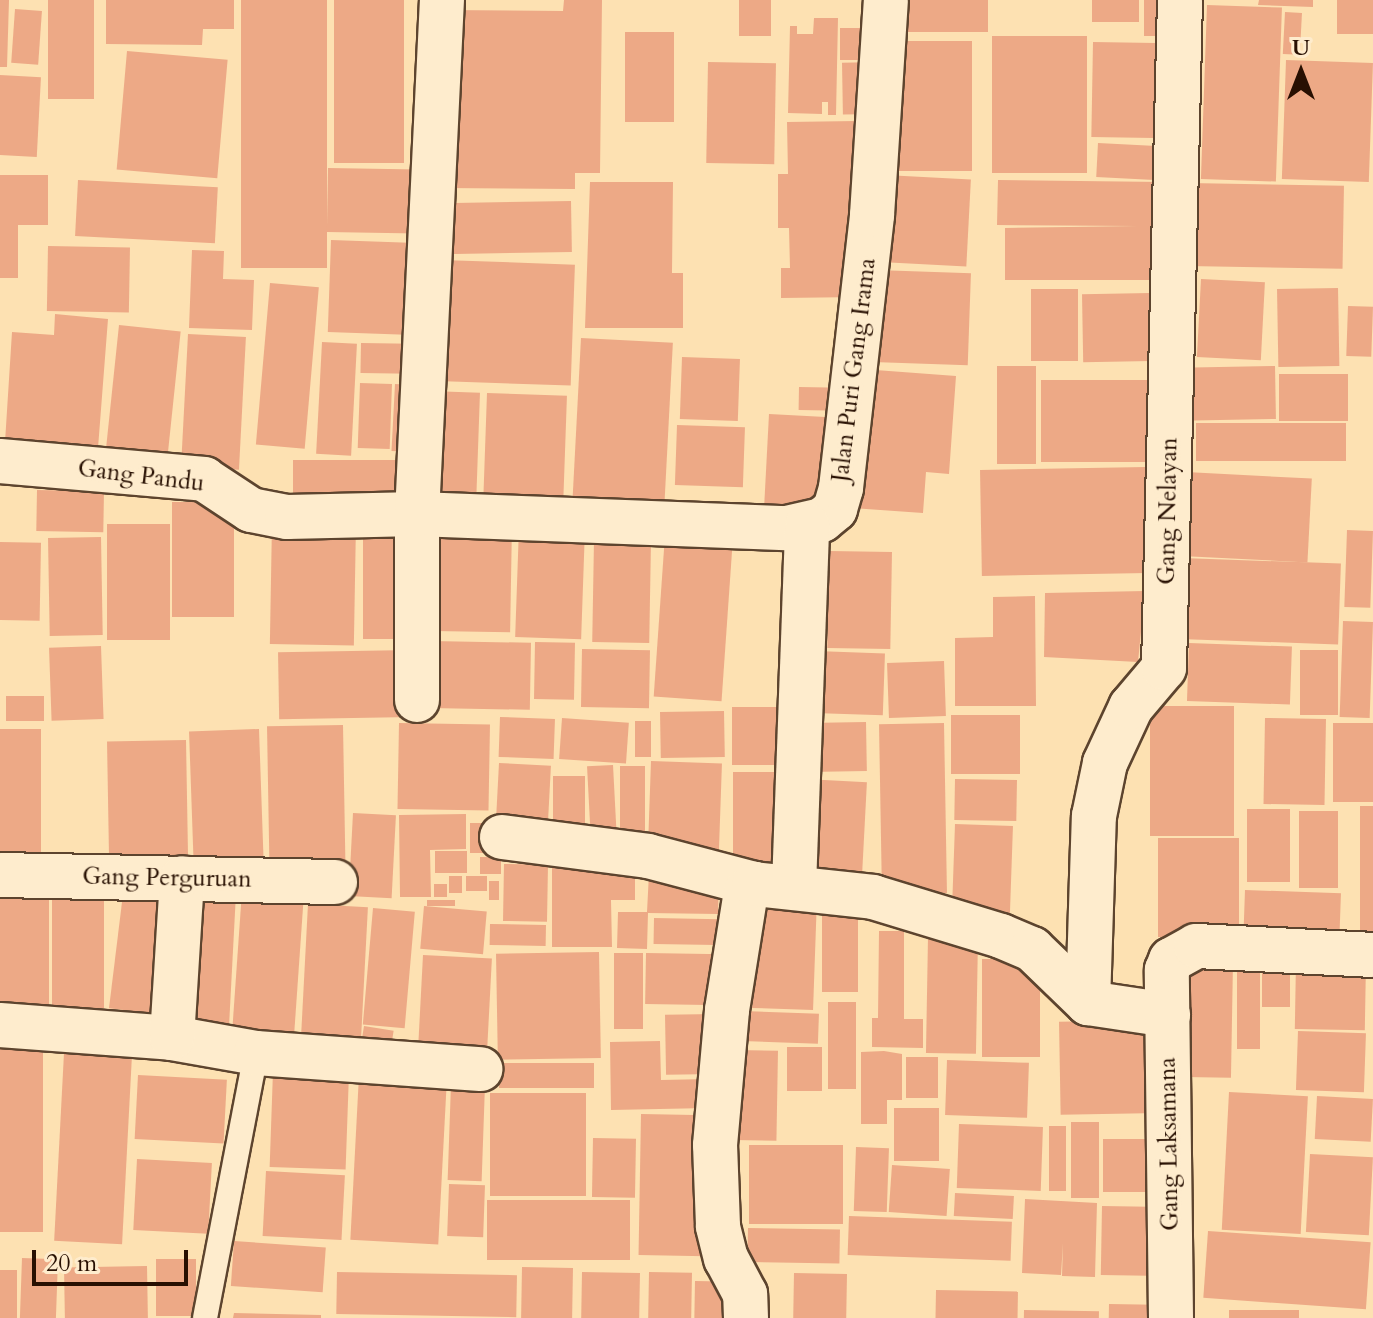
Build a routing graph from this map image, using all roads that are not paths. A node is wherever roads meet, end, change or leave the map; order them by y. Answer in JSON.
{"nodes":[{"id":1,"x":442,"y":0,"type":"edge"},
{"id":2,"x":886,"y":0,"type":"edge"},
{"id":3,"x":1180,"y":0,"type":"edge"},
{"id":4,"x":0,"y":461,"type":"edge"},
{"id":5,"x":417,"y":514,"type":"junction"},
{"id":6,"x":807,"y":525,"type":"junction"},
{"id":7,"x":417,"y":700,"type":"dead end"},
{"id":8,"x":502,"y":837,"type":"dead end"},
{"id":9,"x":0,"y":875,"type":"edge"},
{"id":10,"x":182,"y":878,"type":"junction"},
{"id":11,"x":335,"y":882,"type":"dead end"},
{"id":12,"x":774,"y":885,"type":"junction"},
{"id":13,"x":1373,"y":955,"type":"edge"},
{"id":14,"x":1088,"y":1003,"type":"junction"},
{"id":15,"x":1168,"y":1015,"type":"junction"},
{"id":16,"x":0,"y":1025,"type":"edge"},
{"id":17,"x":172,"y":1038,"type":"junction"},
{"id":18,"x":256,"y":1053,"type":"junction"},
{"id":19,"x":480,"y":1069,"type":"dead end"},
{"id":20,"x":205,"y":1318,"type":"edge"},
{"id":21,"x":746,"y":1318,"type":"edge"},
{"id":22,"x":1171,"y":1318,"type":"edge"}],
"edges":[{"from":1,"to":5,"type":"street"},
{"from":2,"to":6,"type":"street","name":"Jalan Puri Gang Irama"},
{"from":3,"to":14,"type":"street","name":"Gang Nelayan"},
{"from":4,"to":5,"type":"street","name":"Gang Pandu"},
{"from":5,"to":6,"type":"street"},
{"from":5,"to":7,"type":"street"},
{"from":6,"to":12,"type":"street"},
{"from":8,"to":12,"type":"street"},
{"from":9,"to":10,"type":"street","name":"Gang Perguruan"},
{"from":10,"to":11,"type":"street","name":"Gang Perguruan"},
{"from":10,"to":17,"type":"street"},
{"from":12,"to":14,"type":"street"},
{"from":12,"to":21,"type":"street"},
{"from":13,"to":15,"type":"street","name":"Gang Laksamana"},
{"from":14,"to":15,"type":"street"},
{"from":15,"to":22,"type":"street","name":"Gang Laksamana"},
{"from":16,"to":17,"type":"street"},
{"from":17,"to":18,"type":"street"},
{"from":18,"to":19,"type":"street"},
{"from":18,"to":20,"type":"lane"}]}
